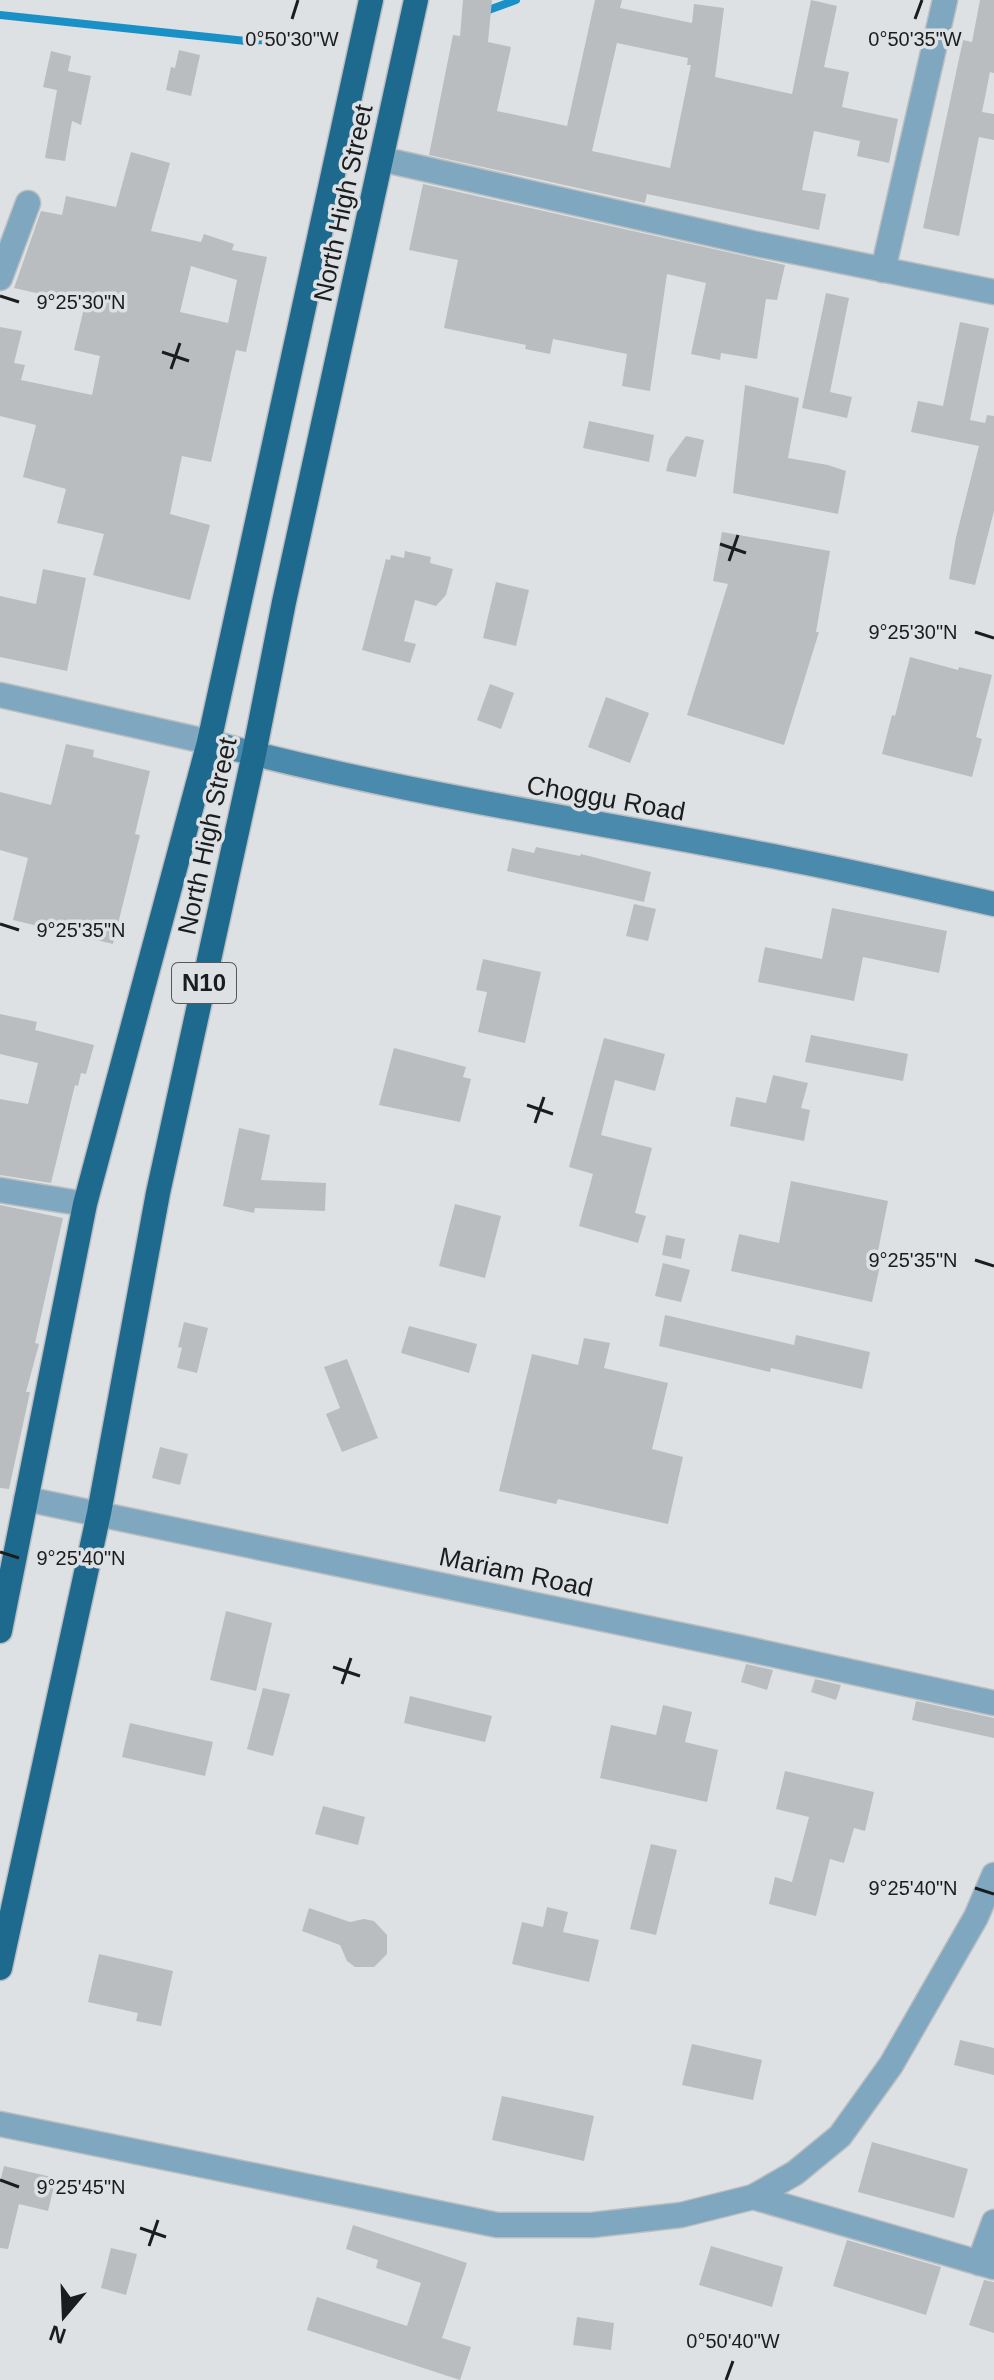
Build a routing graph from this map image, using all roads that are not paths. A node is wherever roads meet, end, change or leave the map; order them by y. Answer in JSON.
{"nodes":[{"id":1,"x":371,"y":0,"type":"edge"},
{"id":2,"x":416,"y":0,"type":"edge"},
{"id":3,"x":945,"y":0,"type":"edge"},
{"id":4,"x":381,"y":159,"type":"junction"},
{"id":5,"x":28,"y":203,"type":"dead end"},
{"id":6,"x":883,"y":270,"type":"junction"},
{"id":7,"x":0,"y":278,"type":"edge"},
{"id":8,"x":994,"y":292,"type":"edge"},
{"id":9,"x":0,"y":695,"type":"edge"},
{"id":10,"x":209,"y":742,"type":"junction"},
{"id":11,"x":254,"y":754,"type":"junction"},
{"id":12,"x":994,"y":904,"type":"edge"},
{"id":13,"x":0,"y":1190,"type":"edge"},
{"id":14,"x":85,"y":1204,"type":"junction"},
{"id":15,"x":26,"y":1499,"type":"junction"},
{"id":16,"x":99,"y":1513,"type":"junction"},
{"id":17,"x":0,"y":1631,"type":"edge"},
{"id":18,"x":994,"y":1703,"type":"edge"},
{"id":19,"x":994,"y":1875,"type":"edge"},
{"id":20,"x":0,"y":1968,"type":"edge"},
{"id":21,"x":0,"y":2124,"type":"edge"},
{"id":22,"x":753,"y":2197,"type":"junction"},
{"id":23,"x":994,"y":2222,"type":"edge"},
{"id":24,"x":986,"y":2265,"type":"edge"}],
"edges":[{"from":1,"to":10,"type":"highway","name":"North High Street","number":"N10"},
{"from":2,"to":4,"type":"highway","name":"North High Street","number":"N10"},
{"from":3,"to":6,"type":"street"},
{"from":4,"to":6,"type":"street"},
{"from":4,"to":11,"type":"highway","name":"North High Street","number":"N10"},
{"from":5,"to":7,"type":"street"},
{"from":6,"to":8,"type":"street"},
{"from":9,"to":10,"type":"street"},
{"from":10,"to":11,"type":"main road","name":"Choggu Road"},
{"from":10,"to":14,"type":"highway","name":"North High Street","number":"N10"},
{"from":11,"to":12,"type":"main road","name":"Choggu Road"},
{"from":11,"to":16,"type":"highway","name":"North High Street","number":"N10"},
{"from":13,"to":14,"type":"street"},
{"from":14,"to":15,"type":"highway","name":"North High Street","number":"N10"},
{"from":15,"to":16,"type":"street","name":"Mariam Road"},
{"from":15,"to":17,"type":"highway","name":"North High Street","number":"N10"},
{"from":16,"to":18,"type":"street","name":"Mariam Road"},
{"from":16,"to":20,"type":"highway","name":"North High Street","number":"N10"},
{"from":19,"to":22,"type":"street"},
{"from":21,"to":22,"type":"street"},
{"from":22,"to":24,"type":"street"},
{"from":23,"to":24,"type":"street"}]}
